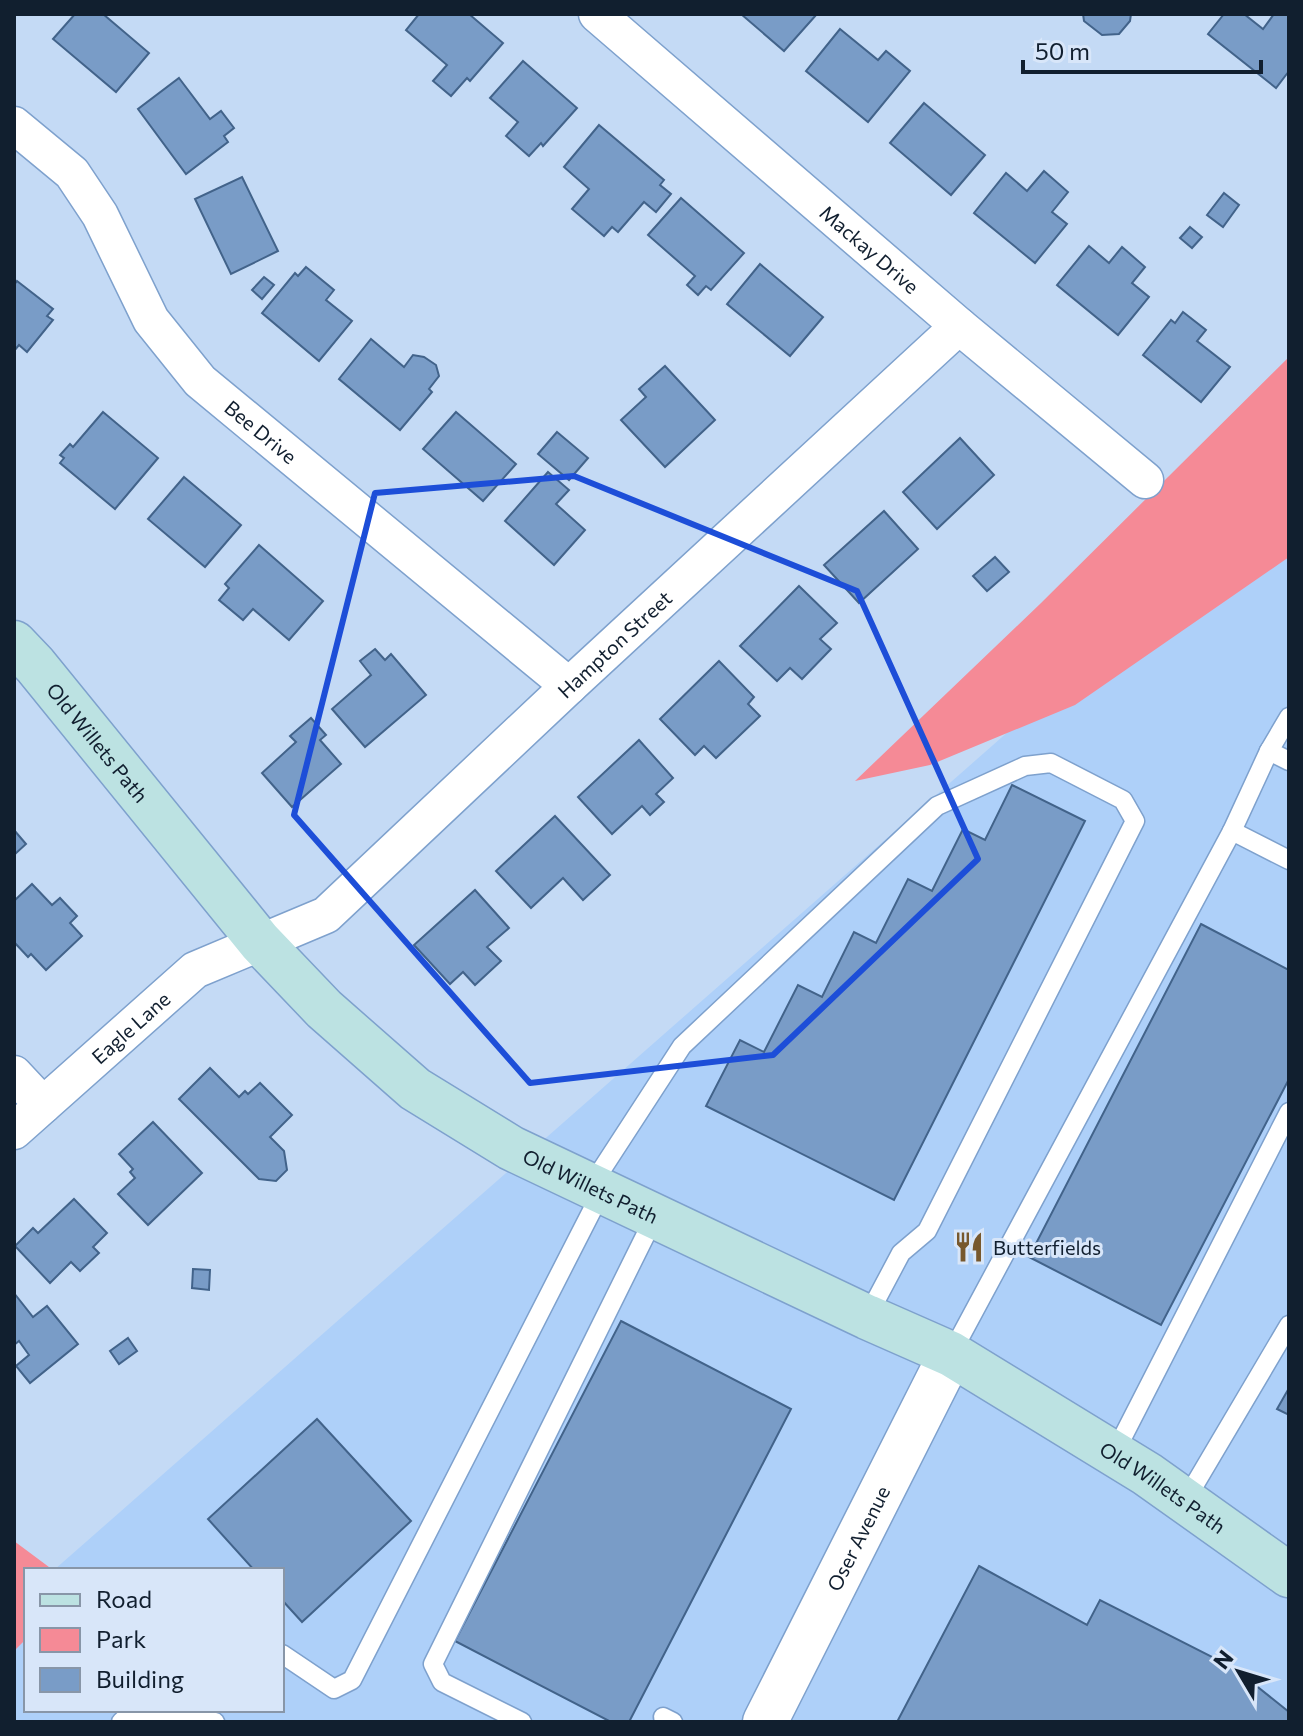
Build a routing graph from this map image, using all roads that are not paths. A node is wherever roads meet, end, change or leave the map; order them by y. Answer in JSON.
{"nodes":[{"id":1,"x":597,"y":14,"type":"edge"},
{"id":2,"x":16,"y":131,"type":"edge"},
{"id":3,"x":959,"y":326,"type":"junction"},
{"id":4,"x":1145,"y":480,"type":"dead end"},
{"id":5,"x":14,"y":643,"type":"edge"},
{"id":6,"x":569,"y":686,"type":"junction"},
{"id":7,"x":1289,"y":717,"type":"edge"},
{"id":8,"x":1269,"y":751,"type":"junction"},
{"id":9,"x":1289,"y":761,"type":"edge"},
{"id":10,"x":1232,"y":831,"type":"junction"},
{"id":11,"x":1289,"y":860,"type":"edge"},
{"id":12,"x":260,"y":942,"type":"junction"},
{"id":13,"x":14,"y":1074,"type":"edge"},
{"id":14,"x":43,"y":1105,"type":"junction"},
{"id":15,"x":1289,"y":1112,"type":"edge"},
{"id":16,"x":14,"y":1131,"type":"edge"},
{"id":17,"x":596,"y":1189,"type":"junction"},
{"id":18,"x":655,"y":1216,"type":"junction"},
{"id":19,"x":867,"y":1317,"type":"junction"},
{"id":20,"x":1289,"y":1325,"type":"edge"},
{"id":21,"x":951,"y":1354,"type":"junction"},
{"id":22,"x":1114,"y":1454,"type":"junction"},
{"id":23,"x":1185,"y":1501,"type":"junction"},
{"id":24,"x":1289,"y":1575,"type":"edge"},
{"id":25,"x":284,"y":1655,"type":"edge"},
{"id":26,"x":121,"y":1722,"type":"edge"},
{"id":27,"x":215,"y":1722,"type":"edge"},
{"id":28,"x":522,"y":1722,"type":"edge"},
{"id":29,"x":765,"y":1722,"type":"edge"}],
"edges":[{"from":1,"to":3,"type":"street","name":"Mackay Drive"},
{"from":2,"to":6,"type":"street","name":"Bee Drive"},
{"from":3,"to":4,"type":"street","name":"Mackay Drive"},
{"from":3,"to":6,"type":"street","name":"Hampton Street"},
{"from":5,"to":12,"type":"main road","name":"Old Willets Path"},
{"from":6,"to":12,"type":"street","name":"Hampton Street"},
{"from":7,"to":8,"type":"lane"},
{"from":8,"to":9,"type":"lane"},
{"from":8,"to":10,"type":"lane"},
{"from":10,"to":11,"type":"lane"},
{"from":10,"to":21,"type":"lane"},
{"from":12,"to":14,"type":"street","name":"Eagle Lane"},
{"from":12,"to":17,"type":"main road","name":"Old Willets Path"},
{"from":13,"to":14,"type":"street"},
{"from":14,"to":16,"type":"street","name":"Eagle Lane"},
{"from":15,"to":22,"type":"lane"},
{"from":17,"to":18,"type":"main road","name":"Old Willets Path"},
{"from":17,"to":19,"type":"lane"},
{"from":17,"to":25,"type":"lane"},
{"from":18,"to":19,"type":"main road","name":"Old Willets Path"},
{"from":18,"to":28,"type":"lane"},
{"from":19,"to":21,"type":"main road","name":"Old Willets Path"},
{"from":20,"to":23,"type":"lane"},
{"from":21,"to":22,"type":"main road","name":"Old Willets Path"},
{"from":21,"to":29,"type":"street","name":"Oser Avenue"},
{"from":22,"to":23,"type":"main road","name":"Old Willets Path"},
{"from":23,"to":24,"type":"main road","name":"Old Willets Path"},
{"from":26,"to":27,"type":"lane"}]}
